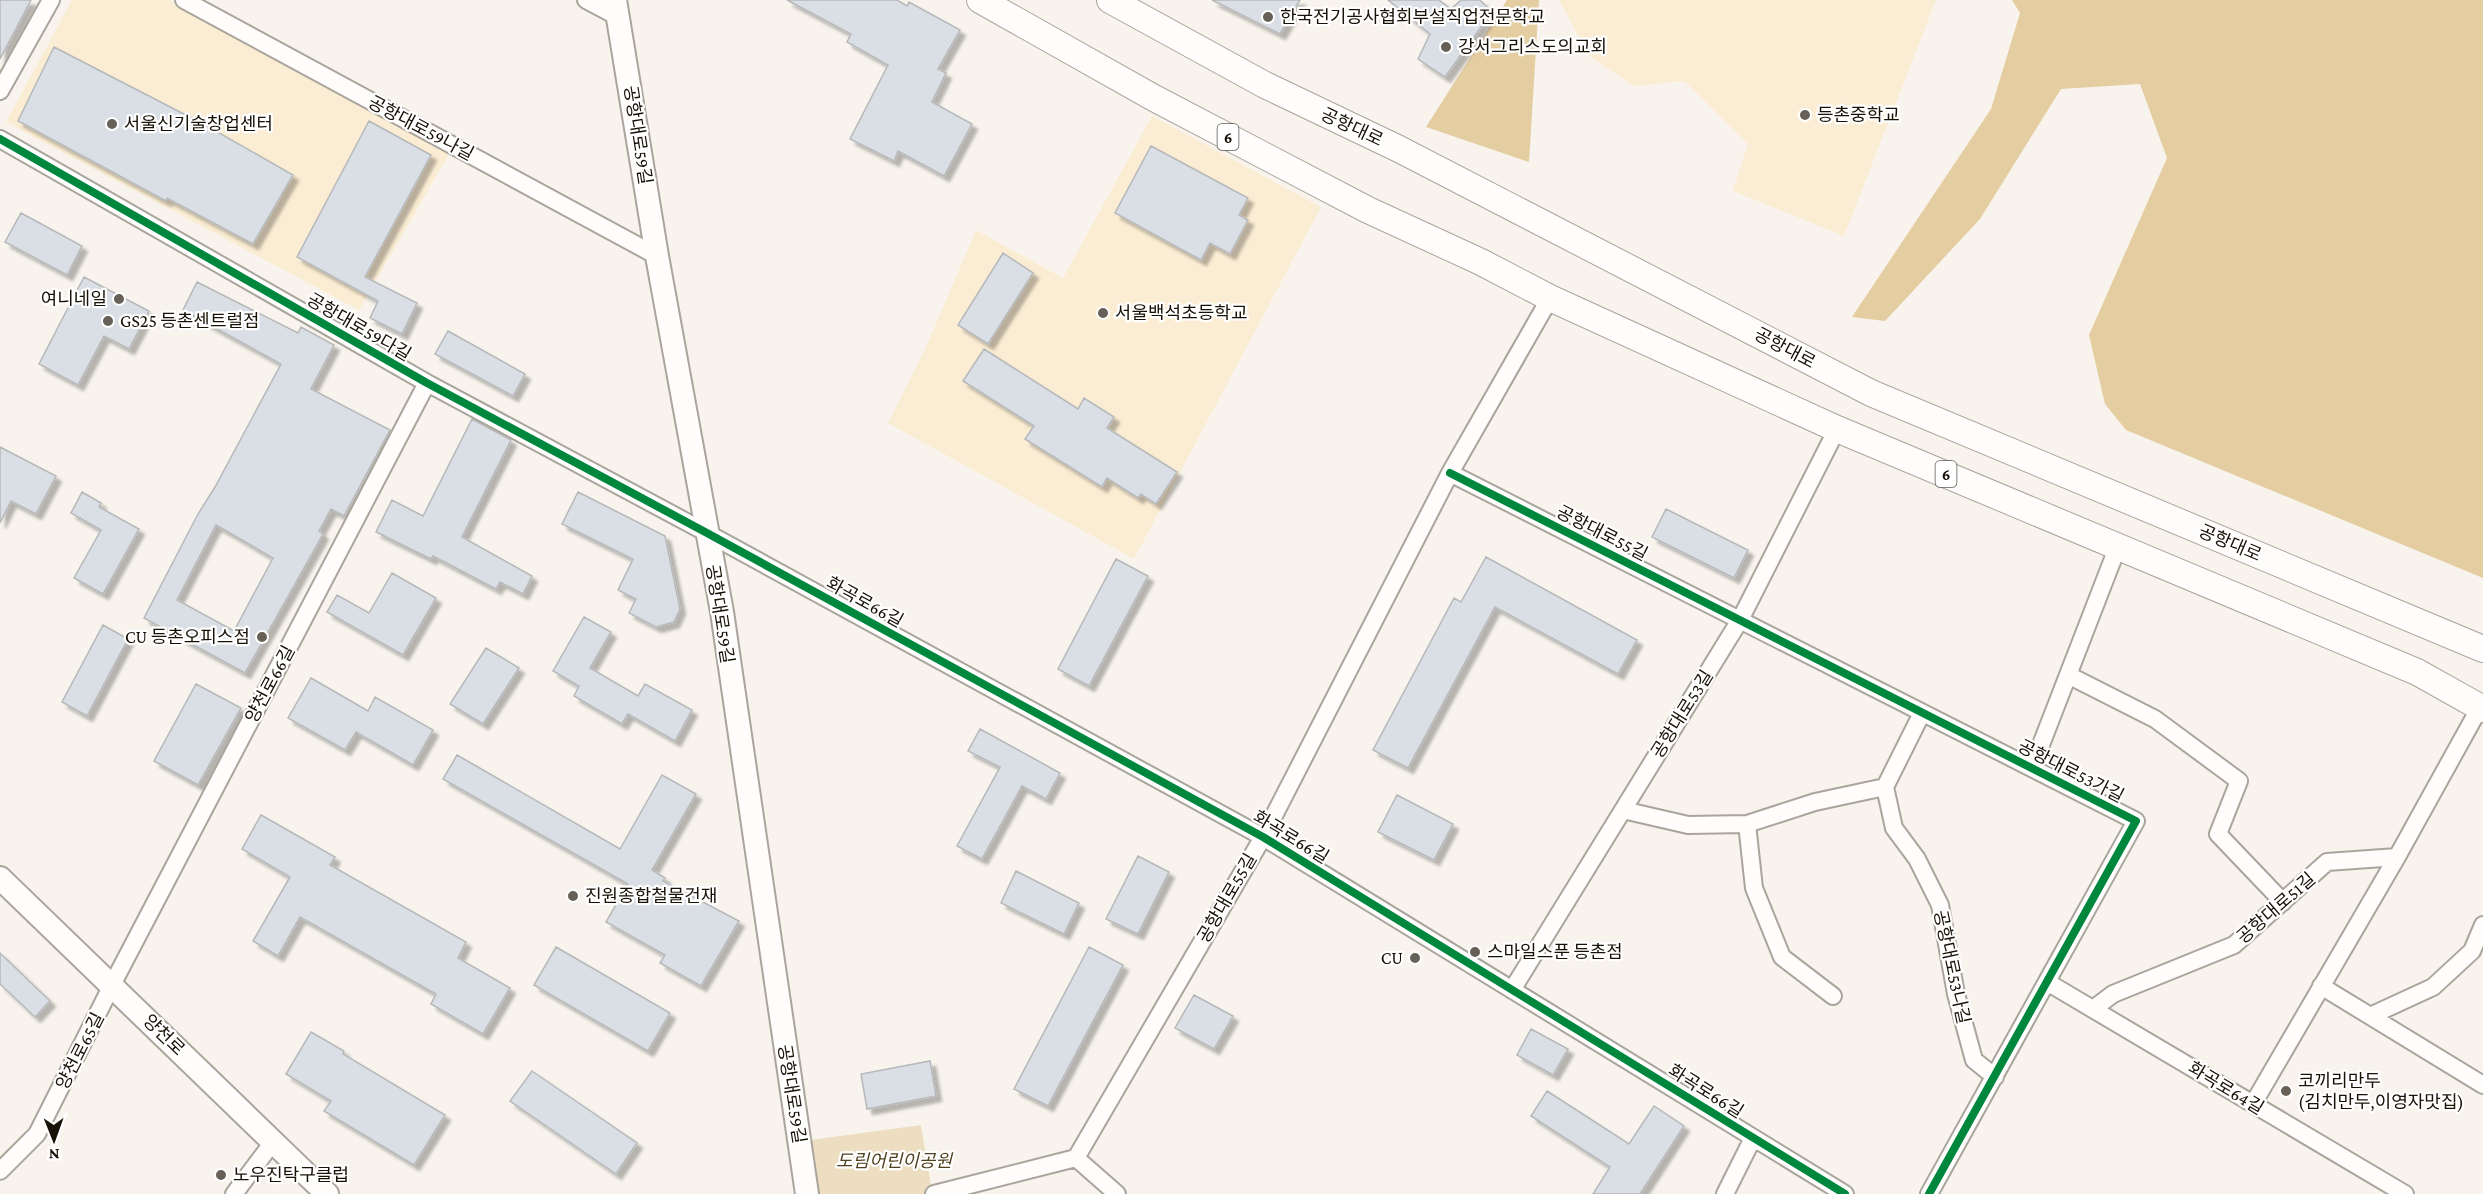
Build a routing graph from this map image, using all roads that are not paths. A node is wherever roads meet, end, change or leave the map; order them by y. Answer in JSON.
{"nodes":[{"id":1,"x":51,"y":0,"type":"edge"},
{"id":2,"x":184,"y":0,"type":"edge"},
{"id":3,"x":586,"y":0,"type":"edge"},
{"id":4,"x":980,"y":0,"type":"edge"},
{"id":5,"x":1110,"y":0,"type":"edge"},
{"id":6,"x":616,"y":8,"type":"edge"},
{"id":7,"x":0,"y":91,"type":"edge"},
{"id":8,"x":0,"y":139,"type":"edge"},
{"id":9,"x":657,"y":256,"type":"junction"},
{"id":10,"x":1550,"y":298,"type":"junction"},
{"id":11,"x":427,"y":383,"type":"junction"},
{"id":12,"x":1837,"y":429,"type":"junction"},
{"id":13,"x":1450,"y":473,"type":"junction"},
{"id":14,"x":707,"y":533,"type":"junction"},
{"id":15,"x":2118,"y":546,"type":"junction"},
{"id":16,"x":1740,"y":620,"type":"junction"},
{"id":17,"x":2483,"y":649,"type":"edge"},
{"id":18,"x":2068,"y":675,"type":"junction"},
{"id":19,"x":2481,"y":708,"type":"edge"},
{"id":20,"x":1922,"y":713,"type":"junction"},
{"id":21,"x":2032,"y":768,"type":"junction"},
{"id":22,"x":1885,"y":787,"type":"junction"},
{"id":23,"x":1623,"y":810,"type":"junction"},
{"id":24,"x":1747,"y":824,"type":"junction"},
{"id":25,"x":1263,"y":837,"type":"junction"},
{"id":26,"x":2397,"y":857,"type":"junction"},
{"id":27,"x":0,"y":878,"type":"edge"},
{"id":28,"x":2283,"y":902,"type":"junction"},
{"id":29,"x":2483,"y":925,"type":"edge"},
{"id":30,"x":2047,"y":982,"type":"junction"},
{"id":31,"x":112,"y":985,"type":"junction"},
{"id":32,"x":2320,"y":986,"type":"junction"},
{"id":33,"x":1512,"y":990,"type":"junction"},
{"id":34,"x":1833,"y":996,"type":"dead end"},
{"id":35,"x":2093,"y":1009,"type":"junction"},
{"id":36,"x":2370,"y":1016,"type":"junction"},
{"id":37,"x":1995,"y":1077,"type":"junction"},
{"id":38,"x":2483,"y":1085,"type":"edge"},
{"id":39,"x":2253,"y":1104,"type":"junction"},
{"id":40,"x":1753,"y":1138,"type":"junction"},
{"id":41,"x":273,"y":1142,"type":"junction"},
{"id":42,"x":1076,"y":1158,"type":"junction"},
{"id":43,"x":0,"y":1171,"type":"edge"},
{"id":44,"x":2379,"y":1187,"type":"edge"},
{"id":45,"x":957,"y":1191,"type":"edge"},
{"id":46,"x":234,"y":1194,"type":"edge"},
{"id":47,"x":327,"y":1194,"type":"edge"},
{"id":48,"x":807,"y":1194,"type":"edge"},
{"id":49,"x":934,"y":1194,"type":"edge"},
{"id":50,"x":1117,"y":1194,"type":"edge"},
{"id":51,"x":1725,"y":1194,"type":"edge"},
{"id":52,"x":1845,"y":1194,"type":"edge"},
{"id":53,"x":1929,"y":1194,"type":"edge"},
{"id":54,"x":2405,"y":1194,"type":"edge"}],
"edges":[{"from":1,"to":7,"type":"street"},
{"from":2,"to":9,"type":"street","name":"공항대로59나길"},
{"from":3,"to":6,"type":"street"},
{"from":4,"to":10,"type":"main road","number":"6"},
{"from":5,"to":17,"type":"main road","name":"공항대로"},
{"from":6,"to":9,"type":"main road","name":"공항대로59길"},
{"from":8,"to":11,"type":"street","name":"공항대로59다길"},
{"from":9,"to":14,"type":"main road","name":"공항대로59길"},
{"from":10,"to":12,"type":"main road","number":"6"},
{"from":10,"to":13,"type":"street","name":"공항대로55길"},
{"from":11,"to":14,"type":"street","name":"공항대로59다길"},
{"from":11,"to":31,"type":"street","name":"양천로66길"},
{"from":12,"to":15,"type":"main road","number":"6"},
{"from":12,"to":16,"type":"street","name":"공항대로53길"},
{"from":13,"to":16,"type":"street","name":"공항대로55길"},
{"from":13,"to":25,"type":"street","name":"공항대로55길"},
{"from":14,"to":25,"type":"street","name":"화곡로66길"},
{"from":14,"to":48,"type":"main road","name":"공항대로59길"},
{"from":15,"to":18,"type":"street"},
{"from":15,"to":19,"type":"main road","number":"6"},
{"from":16,"to":20,"type":"street","name":"공항대로53가길"},
{"from":16,"to":23,"type":"street","name":"공항대로53길"},
{"from":18,"to":21,"type":"street"},
{"from":18,"to":28,"type":"street"},
{"from":19,"to":26,"type":"street"},
{"from":20,"to":21,"type":"street","name":"공항대로53가길"},
{"from":20,"to":22,"type":"street"},
{"from":21,"to":30,"type":"street","name":"공항대로53가길"},
{"from":22,"to":24,"type":"street"},
{"from":22,"to":37,"type":"street","name":"공항대로53나길"},
{"from":23,"to":24,"type":"street"},
{"from":23,"to":33,"type":"street","name":"공항대로53길"},
{"from":24,"to":34,"type":"street"},
{"from":25,"to":33,"type":"street","name":"화곡로66길"},
{"from":25,"to":42,"type":"street","name":"공항대로55길"},
{"from":26,"to":28,"type":"street","name":"공항대로51길"},
{"from":26,"to":32,"type":"street"},
{"from":27,"to":31,"type":"main road","name":"양천로"},
{"from":28,"to":35,"type":"street","name":"공항대로51길"},
{"from":29,"to":36,"type":"street"},
{"from":30,"to":35,"type":"street","name":"화곡로64길"},
{"from":30,"to":37,"type":"street","name":"공항대로53가길"},
{"from":31,"to":41,"type":"main road","name":"양천로"},
{"from":31,"to":43,"type":"street","name":"양천로65길"},
{"from":32,"to":36,"type":"street"},
{"from":32,"to":39,"type":"street"},
{"from":33,"to":40,"type":"street","name":"화곡로66길"},
{"from":35,"to":39,"type":"street","name":"화곡로64길"},
{"from":36,"to":38,"type":"street"},
{"from":37,"to":53,"type":"street","name":"공항대로53가길"},
{"from":39,"to":44,"type":"street","name":"화곡로64길"},
{"from":40,"to":51,"type":"street"},
{"from":40,"to":52,"type":"street","name":"화곡로66길"},
{"from":41,"to":46,"type":"street"},
{"from":41,"to":47,"type":"main road","name":"양천로"},
{"from":42,"to":45,"type":"street"},
{"from":42,"to":50,"type":"street"},
{"from":44,"to":54,"type":"street","name":"화곡로64길"},
{"from":45,"to":49,"type":"street"}]}
